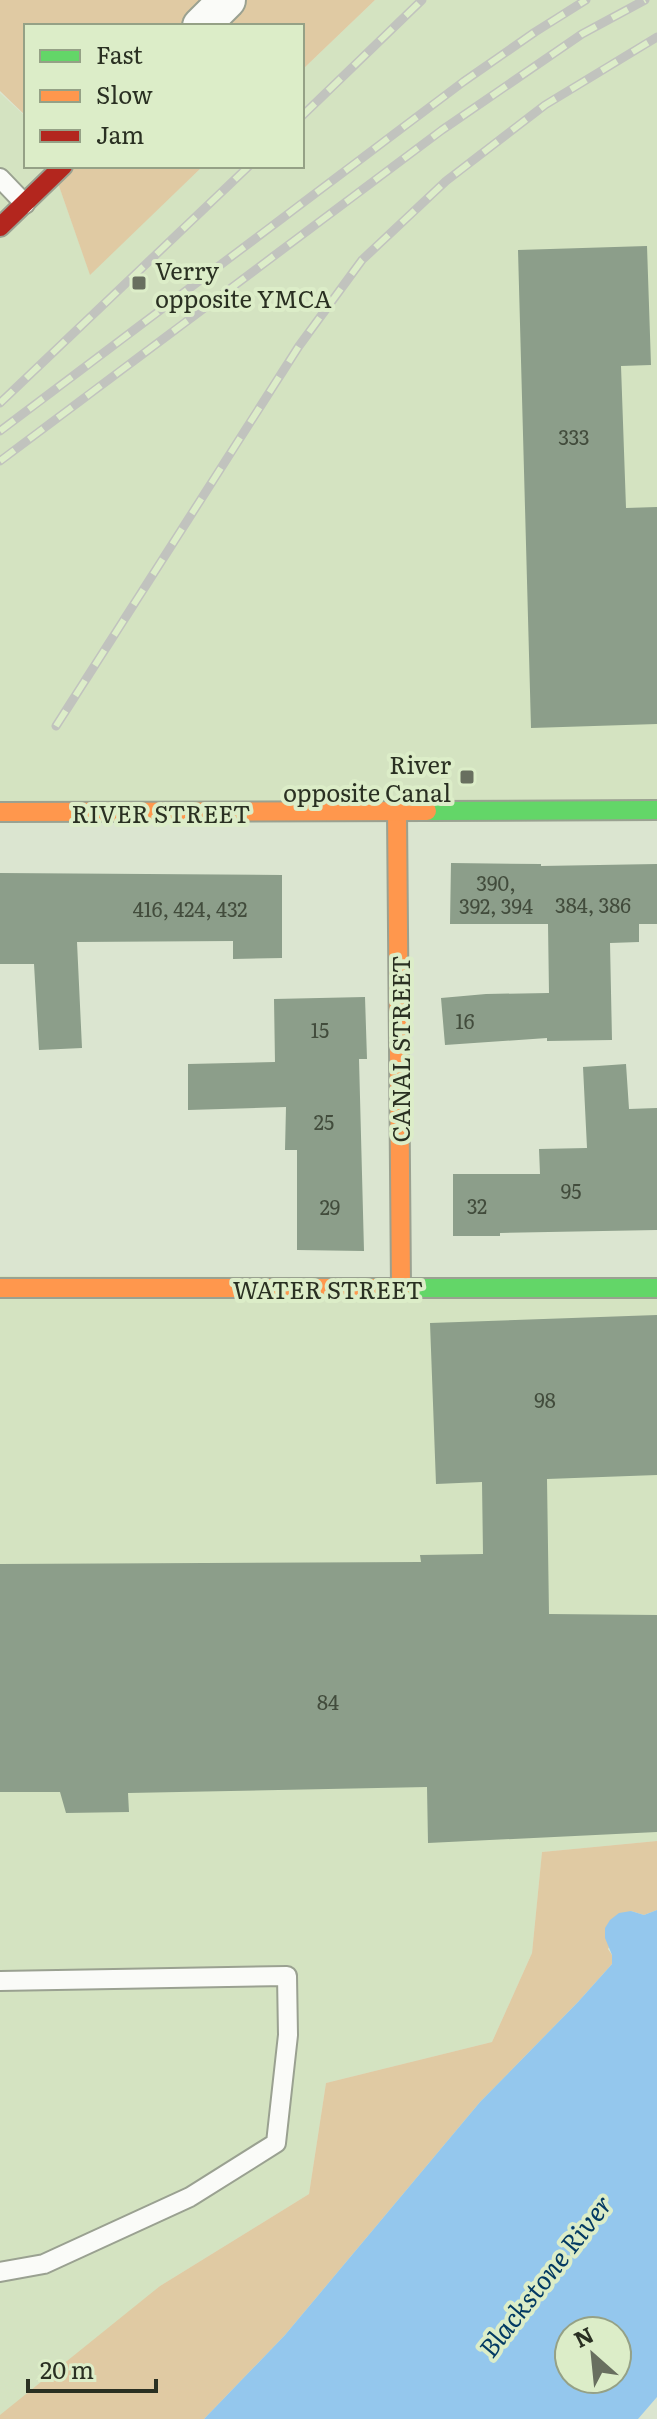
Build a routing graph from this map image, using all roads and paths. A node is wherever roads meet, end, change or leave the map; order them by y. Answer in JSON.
{"nodes":[{"id":1,"x":227,"y":0,"type":"edge"},
{"id":2,"x":203,"y":24,"type":"edge"},
{"id":3,"x":61,"y":168,"type":"edge"},
{"id":4,"x":0,"y":178,"type":"edge"},
{"id":5,"x":25,"y":204,"type":"junction"},
{"id":6,"x":0,"y":227,"type":"edge"},
{"id":7,"x":657,"y":810,"type":"edge"},
{"id":8,"x":397,"y":811,"type":"junction"},
{"id":9,"x":0,"y":812,"type":"edge"},
{"id":10,"x":0,"y":1288,"type":"edge"},
{"id":11,"x":401,"y":1288,"type":"junction"},
{"id":12,"x":657,"y":1288,"type":"edge"},
{"id":13,"x":0,"y":1981,"type":"edge"},
{"id":14,"x":0,"y":2272,"type":"edge"}],
"edges":[{"from":1,"to":2,"type":"street"},
{"from":3,"to":5,"type":"street"},
{"from":4,"to":5,"type":"lane"},
{"from":5,"to":6,"type":"street"},
{"from":7,"to":8,"type":"street","name":"RIVER STREET"},
{"from":8,"to":9,"type":"street","name":"RIVER STREET"},
{"from":8,"to":11,"type":"street","name":"CANAL STREET"},
{"from":10,"to":11,"type":"street","name":"WATER STREET"},
{"from":11,"to":12,"type":"street","name":"WATER STREET"},
{"from":13,"to":14,"type":"lane"}]}
